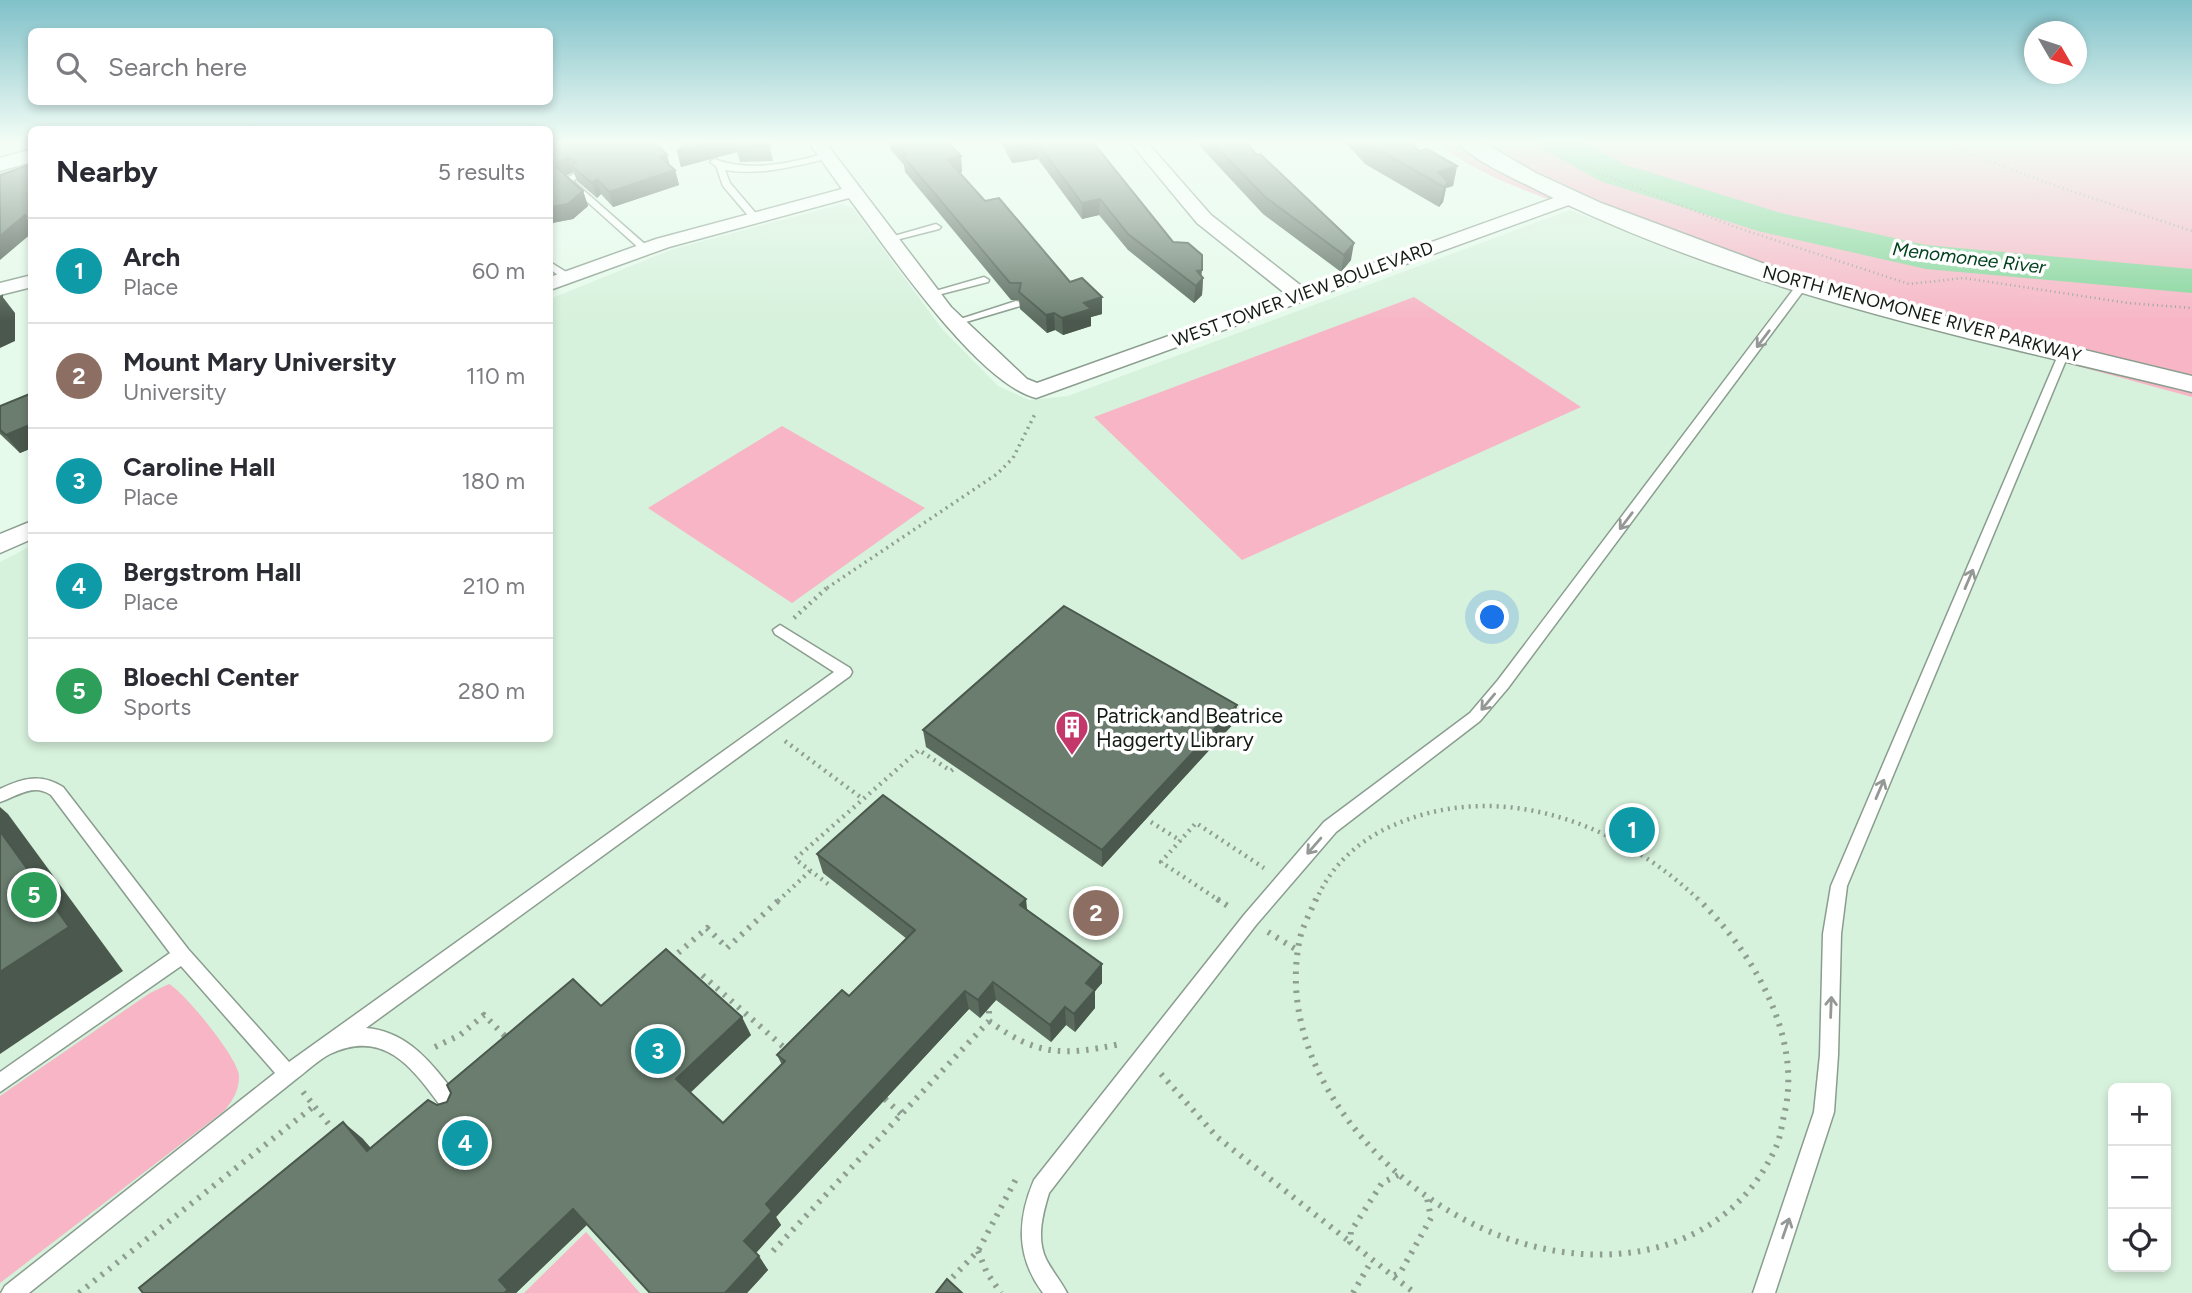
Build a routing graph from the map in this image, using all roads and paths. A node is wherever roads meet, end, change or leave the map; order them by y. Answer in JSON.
{"nodes":[{"id":1,"x":591,"y":201,"type":"edge"},
{"id":2,"x":741,"y":201,"type":"edge"},
{"id":3,"x":815,"y":201,"type":"edge"},
{"id":4,"x":863,"y":201,"type":"edge"},
{"id":5,"x":1189,"y":201,"type":"edge"},
{"id":6,"x":1562,"y":201,"type":"edge"},
{"id":7,"x":1579,"y":201,"type":"edge"},
{"id":8,"x":1671,"y":201,"type":"edge"},
{"id":9,"x":2102,"y":201,"type":"edge"},
{"id":10,"x":754,"y":217,"type":"junction"},
{"id":11,"x":936,"y":227,"type":"dead end"},
{"id":12,"x":2192,"y":231,"type":"edge"},
{"id":13,"x":892,"y":238,"type":"junction"},
{"id":14,"x":644,"y":248,"type":"junction"},
{"id":15,"x":558,"y":281,"type":"edge"},
{"id":16,"x":984,"y":281,"type":"dead end"},
{"id":17,"x":28,"y":282,"type":"edge"},
{"id":18,"x":1804,"y":284,"type":"junction"},
{"id":19,"x":0,"y":289,"type":"edge"},
{"id":20,"x":930,"y":294,"type":"junction"},
{"id":21,"x":1299,"y":294,"type":"junction"},
{"id":22,"x":1016,"y":304,"type":"dead end"},
{"id":23,"x":2192,"y":308,"type":"edge"},
{"id":24,"x":956,"y":322,"type":"junction"},
{"id":25,"x":2064,"y":352,"type":"junction"},
{"id":26,"x":2192,"y":384,"type":"edge"},
{"id":27,"x":1036,"y":391,"type":"junction"},
{"id":28,"x":28,"y":531,"type":"edge"},
{"id":29,"x":0,"y":544,"type":"edge"},
{"id":30,"x":780,"y":630,"type":"joint"},
{"id":31,"x":769,"y":728,"type":"junction"},
{"id":32,"x":956,"y":767,"type":"edge"},
{"id":33,"x":0,"y":796,"type":"edge"},
{"id":34,"x":863,"y":799,"type":"junction"},
{"id":35,"x":1151,"y":822,"type":"dead end"},
{"id":36,"x":1181,"y":841,"type":"junction"},
{"id":37,"x":810,"y":871,"type":"junction"},
{"id":38,"x":1256,"y":878,"type":"dead end"},
{"id":39,"x":828,"y":884,"type":"edge"},
{"id":40,"x":1240,"y":898,"type":"dead end"},
{"id":41,"x":1231,"y":909,"type":"junction"},
{"id":42,"x":1223,"y":919,"type":"dead end"},
{"id":43,"x":182,"y":954,"type":"junction"},
{"id":44,"x":681,"y":965,"type":"edge"},
{"id":45,"x":688,"y":971,"type":"edge"},
{"id":46,"x":989,"y":1008,"type":"edge"},
{"id":47,"x":989,"y":1021,"type":"junction"},
{"id":48,"x":512,"y":1043,"type":"edge"},
{"id":49,"x":325,"y":1047,"type":"junction"},
{"id":50,"x":791,"y":1054,"type":"edge"},
{"id":51,"x":1146,"y":1056,"type":"junction"},
{"id":52,"x":412,"y":1057,"type":"junction"},
{"id":53,"x":288,"y":1074,"type":"junction"},
{"id":54,"x":0,"y":1083,"type":"edge"},
{"id":55,"x":885,"y":1099,"type":"edge"},
{"id":56,"x":314,"y":1106,"type":"junction"},
{"id":57,"x":455,"y":1109,"type":"edge"},
{"id":58,"x":902,"y":1115,"type":"junction"},
{"id":59,"x":341,"y":1138,"type":"edge"},
{"id":60,"x":1398,"y":1175,"type":"junction"},
{"id":61,"x":1427,"y":1198,"type":"junction"},
{"id":62,"x":1350,"y":1242,"type":"junction"},
{"id":63,"x":772,"y":1251,"type":"dead end"},
{"id":64,"x":978,"y":1251,"type":"dead end"},
{"id":65,"x":1372,"y":1260,"type":"junction"},
{"id":66,"x":1393,"y":1276,"type":"junction"},
{"id":67,"x":12,"y":1293,"type":"edge"},
{"id":68,"x":79,"y":1293,"type":"edge"},
{"id":69,"x":1001,"y":1293,"type":"edge"},
{"id":70,"x":1056,"y":1293,"type":"edge"},
{"id":71,"x":1353,"y":1293,"type":"edge"},
{"id":72,"x":1415,"y":1293,"type":"edge"},
{"id":73,"x":1764,"y":1293,"type":"edge"}],
"edges":[{"from":1,"to":14,"type":"lane"},
{"from":2,"to":10,"type":"lane"},
{"from":3,"to":10,"type":"street"},
{"from":4,"to":13,"type":"street"},
{"from":5,"to":21,"type":"street"},
{"from":6,"to":21,"type":"street","name":"WEST TOWER VIEW BOULEVARD"},
{"from":7,"to":18,"type":"street","name":"NORTH MENOMONEE RIVER PARKWAY"},
{"from":8,"to":23,"type":"path"},
{"from":9,"to":12,"type":"path"},
{"from":10,"to":14,"type":"street"},
{"from":11,"to":13,"type":"lane"},
{"from":13,"to":20,"type":"street"},
{"from":14,"to":15,"type":"street"},
{"from":16,"to":20,"type":"lane"},
{"from":17,"to":19,"type":"street"},
{"from":18,"to":25,"type":"street","name":"NORTH MENOMONEE RIVER PARKWAY"},
{"from":18,"to":51,"type":"lane","one_way":true},
{"from":20,"to":24,"type":"street"},
{"from":21,"to":27,"type":"street","name":"WEST TOWER VIEW BOULEVARD"},
{"from":22,"to":24,"type":"lane"},
{"from":24,"to":27,"type":"street"},
{"from":25,"to":26,"type":"street","name":"NORTH MENOMONEE RIVER PARKWAY"},
{"from":73,"to":25,"type":"lane","one_way":true},
{"from":27,"to":30,"type":"path"},
{"from":28,"to":29,"type":"street"},
{"from":30,"to":31,"type":"lane"},
{"from":31,"to":34,"type":"path"},
{"from":31,"to":49,"type":"lane"},
{"from":32,"to":34,"type":"path"},
{"from":33,"to":43,"type":"lane"},
{"from":34,"to":37,"type":"path"},
{"from":35,"to":36,"type":"path"},
{"from":36,"to":38,"type":"path"},
{"from":36,"to":41,"type":"path"},
{"from":37,"to":39,"type":"path"},
{"from":37,"to":44,"type":"path"},
{"from":40,"to":41,"type":"path"},
{"from":41,"to":42,"type":"path"},
{"from":43,"to":53,"type":"lane"},
{"from":43,"to":54,"type":"lane"},
{"from":45,"to":50,"type":"path"},
{"from":46,"to":47,"type":"path"},
{"from":47,"to":51,"type":"path"},
{"from":47,"to":58,"type":"path"},
{"from":48,"to":52,"type":"path"},
{"from":49,"to":52,"type":"lane"},
{"from":49,"to":53,"type":"lane"},
{"from":51,"to":62,"type":"path"},
{"from":51,"to":70,"type":"lane"},
{"from":52,"to":57,"type":"lane"},
{"from":53,"to":56,"type":"path"},
{"from":53,"to":67,"type":"lane"},
{"from":55,"to":58,"type":"path"},
{"from":56,"to":59,"type":"path"},
{"from":56,"to":68,"type":"path"},
{"from":58,"to":63,"type":"path"},
{"from":60,"to":61,"type":"path"},
{"from":60,"to":61,"type":"path"},
{"from":60,"to":62,"type":"path"},
{"from":61,"to":66,"type":"path"},
{"from":62,"to":65,"type":"path"},
{"from":64,"to":69,"type":"path"},
{"from":65,"to":66,"type":"path"},
{"from":65,"to":71,"type":"path"},
{"from":66,"to":72,"type":"path"}]}
